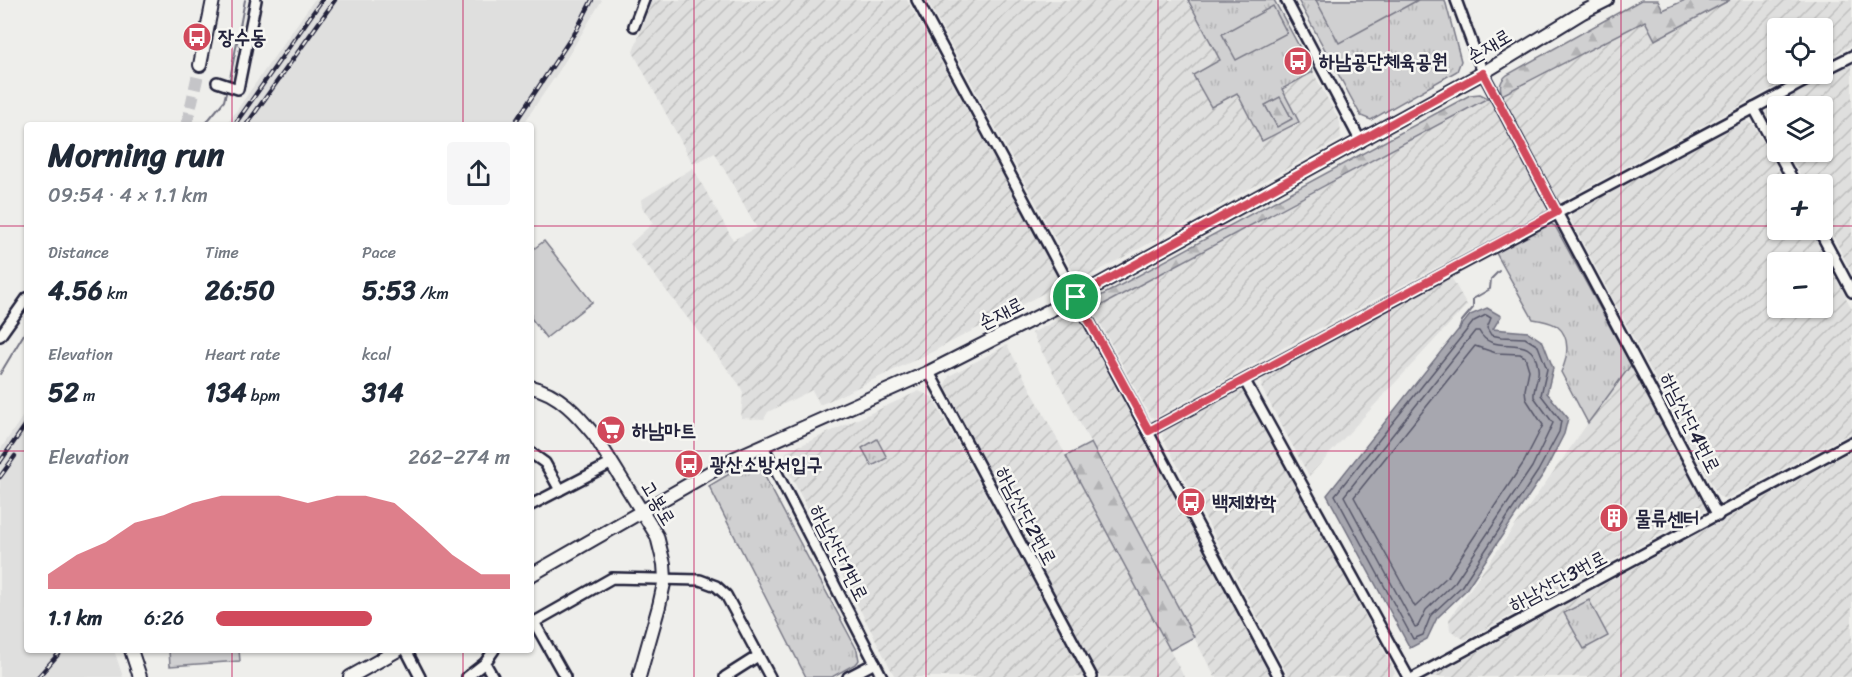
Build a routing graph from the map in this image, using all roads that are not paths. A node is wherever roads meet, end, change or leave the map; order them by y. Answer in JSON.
{"nodes":[{"id":1,"x":213,"y":0,"type":"edge"},
{"id":2,"x":256,"y":0,"type":"edge"},
{"id":3,"x":644,"y":0,"type":"edge"},
{"id":4,"x":917,"y":0,"type":"edge"},
{"id":5,"x":1286,"y":0,"type":"edge"},
{"id":6,"x":1456,"y":0,"type":"edge"},
{"id":7,"x":1607,"y":0,"type":"edge"},
{"id":8,"x":634,"y":26,"type":"dead end"},
{"id":9,"x":1852,"y":56,"type":"edge"},
{"id":10,"x":200,"y":64,"type":"tunnel mouth"},
{"id":11,"x":1833,"y":66,"type":"edge"},
{"id":12,"x":1483,"y":73,"type":"junction"},
{"id":13,"x":219,"y":83,"type":"dead end"},
{"id":14,"x":1799,"y":84,"type":"edge"},
{"id":15,"x":1754,"y":108,"type":"junction"},
{"id":16,"x":1361,"y":142,"type":"junction"},
{"id":17,"x":1790,"y":174,"type":"edge"},
{"id":18,"x":1557,"y":212,"type":"junction"},
{"id":19,"x":1824,"y":240,"type":"edge"},
{"id":20,"x":1852,"y":291,"type":"edge"},
{"id":21,"x":1076,"y":297,"type":"junction"},
{"id":22,"x":24,"y":302,"type":"edge"},
{"id":23,"x":0,"y":336,"type":"edge"},
{"id":24,"x":929,"y":372,"type":"junction"},
{"id":25,"x":1245,"y":381,"type":"junction"},
{"id":26,"x":534,"y":388,"type":"edge"},
{"id":27,"x":1149,"y":431,"type":"junction"},
{"id":28,"x":1852,"y":442,"type":"edge"},
{"id":29,"x":763,"y":446,"type":"junction"},
{"id":30,"x":534,"y":455,"type":"edge"},
{"id":31,"x":612,"y":463,"type":"junction"},
{"id":32,"x":560,"y":490,"type":"junction"},
{"id":33,"x":534,"y":503,"type":"edge"},
{"id":34,"x":642,"y":512,"type":"junction"},
{"id":35,"x":1718,"y":516,"type":"junction"},
{"id":36,"x":534,"y":573,"type":"edge"},
{"id":37,"x":665,"y":579,"type":"junction"},
{"id":38,"x":534,"y":622,"type":"edge"},
{"id":39,"x":534,"y":625,"type":"edge"},
{"id":40,"x":132,"y":653,"type":"edge"},
{"id":41,"x":393,"y":653,"type":"edge"},
{"id":42,"x":408,"y":653,"type":"edge"},
{"id":43,"x":492,"y":653,"type":"edge"},
{"id":44,"x":758,"y":656,"type":"junction"},
{"id":45,"x":485,"y":663,"type":"junction"},
{"id":46,"x":875,"y":663,"type":"junction"},
{"id":47,"x":140,"y":677,"type":"edge"},
{"id":48,"x":350,"y":677,"type":"edge"},
{"id":49,"x":420,"y":677,"type":"edge"},
{"id":50,"x":467,"y":677,"type":"edge"},
{"id":51,"x":493,"y":677,"type":"edge"},
{"id":52,"x":565,"y":677,"type":"edge"},
{"id":53,"x":639,"y":677,"type":"edge"},
{"id":54,"x":725,"y":677,"type":"edge"},
{"id":55,"x":770,"y":677,"type":"edge"},
{"id":56,"x":848,"y":677,"type":"edge"},
{"id":57,"x":882,"y":677,"type":"edge"},
{"id":58,"x":1092,"y":677,"type":"edge"},
{"id":59,"x":1279,"y":677,"type":"edge"},
{"id":60,"x":1408,"y":677,"type":"edge"},
{"id":61,"x":1415,"y":677,"type":"edge"}],
"edges":[{"from":1,"to":10,"type":"main road"},
{"from":2,"to":13,"type":"street"},
{"from":3,"to":8,"type":"street"},
{"from":4,"to":21,"type":"street"},
{"from":5,"to":16,"type":"street"},
{"from":6,"to":12,"type":"street","name":"하남산단4번로"},
{"from":7,"to":12,"type":"main road","name":"손재로"},
{"from":9,"to":11,"type":"street"},
{"from":12,"to":16,"type":"main road","name":"손재로"},
{"from":12,"to":18,"type":"street","name":"하남산단4번로"},
{"from":14,"to":15,"type":"street"},
{"from":15,"to":17,"type":"street"},
{"from":15,"to":18,"type":"street"},
{"from":16,"to":21,"type":"main road","name":"손재로"},
{"from":18,"to":25,"type":"street"},
{"from":18,"to":35,"type":"street","name":"하남산단4번로"},
{"from":19,"to":20,"type":"street"},
{"from":21,"to":24,"type":"main road","name":"손재로"},
{"from":21,"to":27,"type":"street"},
{"from":22,"to":23,"type":"street"},
{"from":24,"to":29,"type":"main road","name":"손재로"},
{"from":24,"to":58,"type":"street","name":"하남산단2번로"},
{"from":25,"to":27,"type":"street"},
{"from":25,"to":60,"type":"street"},
{"from":26,"to":31,"type":"main road","name":"고봉로"},
{"from":27,"to":59,"type":"street"},
{"from":28,"to":35,"type":"street"},
{"from":29,"to":34,"type":"main road","name":"손재로"},
{"from":29,"to":46,"type":"street","name":"하남산단1번로"},
{"from":30,"to":32,"type":"street"},
{"from":31,"to":32,"type":"street"},
{"from":31,"to":34,"type":"main road","name":"고봉로"},
{"from":32,"to":33,"type":"street"},
{"from":34,"to":36,"type":"main road","name":"손재로"},
{"from":34,"to":37,"type":"main road","name":"고봉로"},
{"from":35,"to":61,"type":"street","name":"하남산단3번로"},
{"from":37,"to":38,"type":"street"},
{"from":37,"to":44,"type":"street"},
{"from":37,"to":53,"type":"main road","name":"고봉로"},
{"from":39,"to":52,"type":"street"},
{"from":40,"to":47,"type":"main road"},
{"from":41,"to":48,"type":"main road"},
{"from":42,"to":49,"type":"street"},
{"from":43,"to":45,"type":"street"},
{"from":44,"to":54,"type":"street"},
{"from":44,"to":55,"type":"street"},
{"from":45,"to":50,"type":"street"},
{"from":45,"to":51,"type":"street"},
{"from":46,"to":56,"type":"street"},
{"from":46,"to":57,"type":"street","name":"하남산단1번로"}]}
